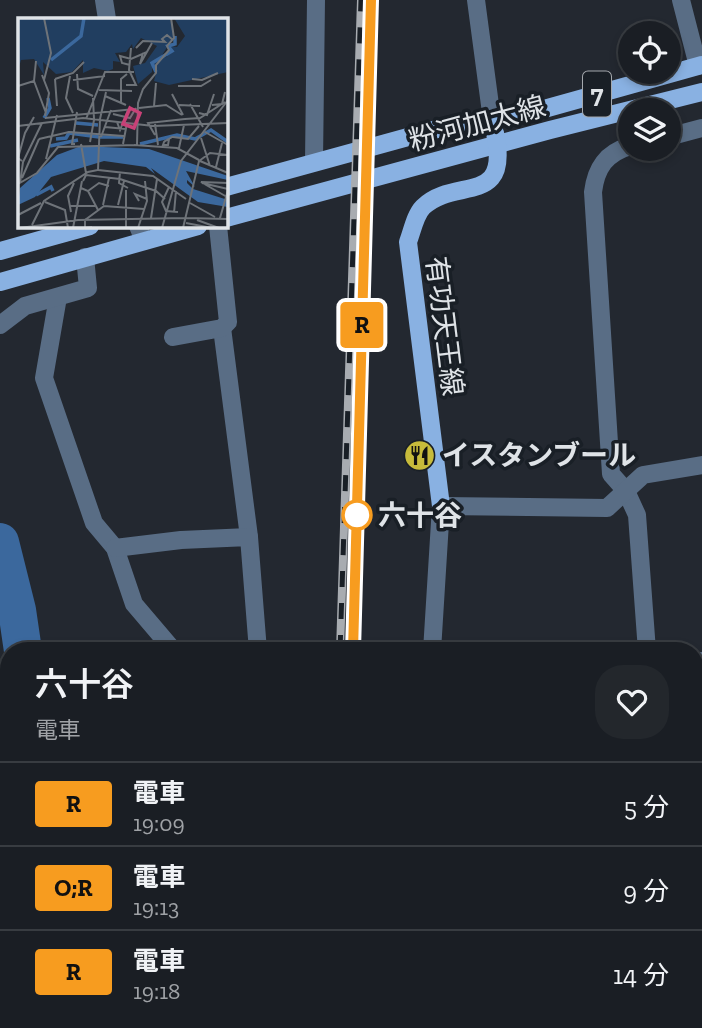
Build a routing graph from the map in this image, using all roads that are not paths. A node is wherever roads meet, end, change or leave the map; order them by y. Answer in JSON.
{"nodes":[{"id":1,"x":104,"y":0,"type":"edge"},
{"id":2,"x":316,"y":0,"type":"edge"},
{"id":3,"x":476,"y":0,"type":"edge"},
{"id":4,"x":681,"y":0,"type":"edge"},
{"id":5,"x":107,"y":18,"type":"edge"},
{"id":6,"x":700,"y":65,"type":"edge"},
{"id":7,"x":702,"y":92,"type":"edge"},
{"id":8,"x":492,"y":120,"type":"junction"},
{"id":9,"x":702,"y":128,"type":"edge"},
{"id":10,"x":681,"y":133,"type":"edge"},
{"id":11,"x":497,"y":144,"type":"junction"},
{"id":12,"x":618,"y":150,"type":"edge"},
{"id":13,"x":314,"y":161,"type":"junction"},
{"id":14,"x":228,"y":186,"type":"edge"},
{"id":15,"x":228,"y":217,"type":"edge"},
{"id":16,"x":83,"y":228,"type":"edge"},
{"id":17,"x":182,"y":228,"type":"edge"},
{"id":18,"x":218,"y":228,"type":"edge"},
{"id":19,"x":141,"y":233,"type":"edge"},
{"id":20,"x":0,"y":251,"type":"edge"},
{"id":21,"x":85,"y":257,"type":"junction"},
{"id":22,"x":0,"y":282,"type":"edge"},
{"id":23,"x":58,"y":297,"type":"junction"},
{"id":24,"x":0,"y":325,"type":"edge"},
{"id":25,"x":222,"y":328,"type":"junction"},
{"id":26,"x":173,"y":337,"type":"dead end"},
{"id":27,"x":702,"y":465,"type":"edge"},
{"id":28,"x":626,"y":491,"type":"junction"},
{"id":29,"x":441,"y":506,"type":"junction"},
{"id":30,"x":249,"y":537,"type":"junction"},
{"id":31,"x":115,"y":548,"type":"junction"},
{"id":32,"x":166,"y":642,"type":"edge"},
{"id":33,"x":257,"y":642,"type":"edge"},
{"id":34,"x":433,"y":642,"type":"edge"},
{"id":35,"x":646,"y":642,"type":"edge"}],
"edges":[{"from":1,"to":5,"type":"street"},
{"from":2,"to":13,"type":"street"},
{"from":3,"to":8,"type":"street"},
{"from":4,"to":6,"type":"street"},
{"from":6,"to":8,"type":"main road","name":"粉河加太線","number":"7"},
{"from":7,"to":11,"type":"main road","name":"粉河加太線","number":"7"},
{"from":8,"to":11,"type":"main road","name":"有功天王線"},
{"from":8,"to":13,"type":"main road","name":"粉河加太線","number":"7"},
{"from":9,"to":10,"type":"street"},
{"from":11,"to":15,"type":"main road","name":"粉河加太線","number":"7"},
{"from":11,"to":29,"type":"main road","name":"有功天王線"},
{"from":12,"to":28,"type":"street"},
{"from":13,"to":14,"type":"main road","name":"粉河加太線","number":"7"},
{"from":16,"to":20,"type":"main road"},
{"from":17,"to":19,"type":"main road"},
{"from":18,"to":25,"type":"street"},
{"from":19,"to":21,"type":"main road"},
{"from":21,"to":22,"type":"main road"},
{"from":21,"to":23,"type":"street"},
{"from":23,"to":24,"type":"street"},
{"from":23,"to":31,"type":"street"},
{"from":25,"to":26,"type":"street"},
{"from":25,"to":30,"type":"street"},
{"from":27,"to":28,"type":"street"},
{"from":28,"to":29,"type":"street"},
{"from":28,"to":35,"type":"street"},
{"from":29,"to":34,"type":"street"},
{"from":30,"to":31,"type":"street"},
{"from":30,"to":33,"type":"street"},
{"from":31,"to":32,"type":"street"}]}
